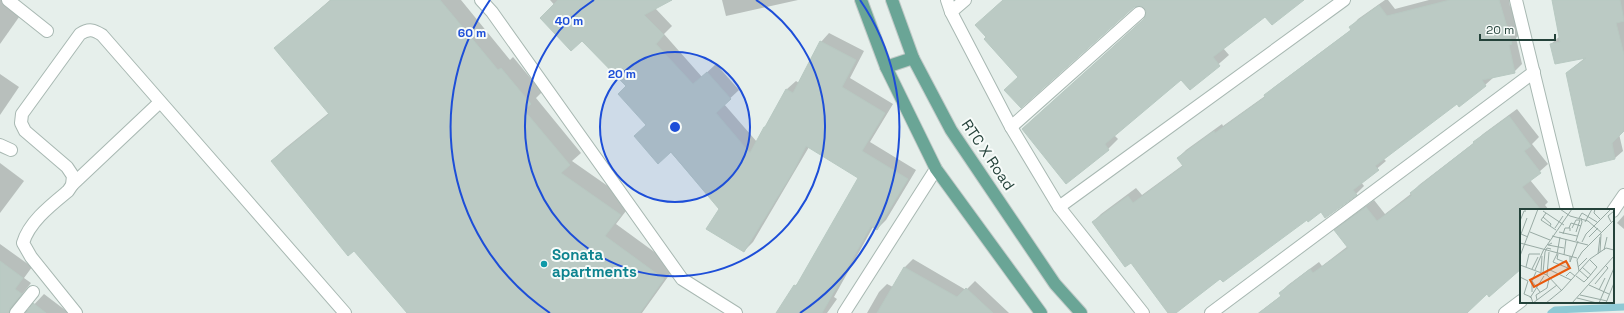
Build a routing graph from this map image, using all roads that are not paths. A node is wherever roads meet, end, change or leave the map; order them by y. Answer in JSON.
{"nodes":[{"id":1,"x":8,"y":0,"type":"edge"},
{"id":2,"x":481,"y":0,"type":"edge"},
{"id":3,"x":861,"y":0,"type":"edge"},
{"id":4,"x":892,"y":0,"type":"edge"},
{"id":5,"x":947,"y":0,"type":"edge"},
{"id":6,"x":965,"y":0,"type":"edge"},
{"id":7,"x":1344,"y":0,"type":"edge"},
{"id":8,"x":1516,"y":0,"type":"edge"},
{"id":9,"x":951,"y":12,"type":"junction"},
{"id":10,"x":1139,"y":13,"type":"dead end"},
{"id":11,"x":47,"y":31,"type":"dead end"},
{"id":12,"x":913,"y":58,"type":"junction"},
{"id":13,"x":886,"y":68,"type":"junction"},
{"id":14,"x":1534,"y":72,"type":"junction"},
{"id":15,"x":160,"y":102,"type":"junction"},
{"id":16,"x":1011,"y":126,"type":"junction"},
{"id":17,"x":936,"y":169,"type":"junction"},
{"id":18,"x":72,"y":185,"type":"junction"},
{"id":19,"x":1624,"y":196,"type":"edge"},
{"id":20,"x":1059,"y":207,"type":"junction"},
{"id":21,"x":1567,"y":209,"type":"edge"},
{"id":22,"x":1614,"y":210,"type":"edge"},
{"id":23,"x":33,"y":292,"type":"dead end"},
{"id":24,"x":1520,"y":302,"type":"edge"},
{"id":25,"x":1037,"y":312,"type":"edge"},
{"id":26,"x":16,"y":313,"type":"edge"},
{"id":27,"x":76,"y":313,"type":"edge"},
{"id":28,"x":345,"y":313,"type":"edge"},
{"id":29,"x":736,"y":313,"type":"edge"},
{"id":30,"x":844,"y":313,"type":"edge"},
{"id":31,"x":1081,"y":313,"type":"edge"},
{"id":32,"x":1143,"y":313,"type":"edge"},
{"id":33,"x":1211,"y":313,"type":"edge"},
{"id":34,"x":1505,"y":313,"type":"edge"}],
"edges":[{"from":1,"to":11,"type":"street"},
{"from":2,"to":29,"type":"street"},
{"from":3,"to":13,"type":"main road"},
{"from":4,"to":12,"type":"main road","name":"RTC X Road"},
{"from":5,"to":9,"type":"street"},
{"from":6,"to":9,"type":"street"},
{"from":7,"to":20,"type":"street"},
{"from":8,"to":14,"type":"street"},
{"from":9,"to":16,"type":"street"},
{"from":10,"to":16,"type":"street"},
{"from":12,"to":13,"type":"main road"},
{"from":12,"to":31,"type":"main road","name":"RTC X Road"},
{"from":13,"to":17,"type":"main road"},
{"from":14,"to":21,"type":"street"},
{"from":14,"to":33,"type":"street"},
{"from":15,"to":18,"type":"street"},
{"from":15,"to":18,"type":"street"},
{"from":15,"to":28,"type":"street"},
{"from":16,"to":20,"type":"street"},
{"from":17,"to":25,"type":"main road"},
{"from":17,"to":30,"type":"street"},
{"from":18,"to":27,"type":"street"},
{"from":19,"to":22,"type":"street"},
{"from":20,"to":32,"type":"street"},
{"from":23,"to":26,"type":"street"},
{"from":24,"to":34,"type":"street"}]}
